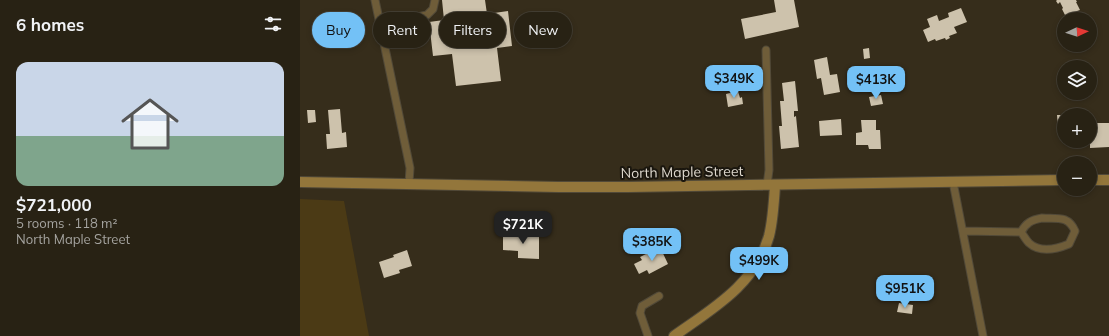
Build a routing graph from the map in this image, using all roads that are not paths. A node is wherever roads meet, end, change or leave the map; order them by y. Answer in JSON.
{"nodes":[{"id":1,"x":375,"y":0,"type":"edge"},
{"id":2,"x":435,"y":0,"type":"edge"},
{"id":3,"x":377,"y":12,"type":"edge"},
{"id":4,"x":430,"y":12,"type":"edge"},
{"id":5,"x":385,"y":48,"type":"edge"},
{"id":6,"x":766,"y":50,"type":"dead end"},
{"id":7,"x":1057,"y":180,"type":"edge"},
{"id":8,"x":1097,"y":180,"type":"edge"},
{"id":9,"x":1109,"y":180,"type":"edge"},
{"id":10,"x":300,"y":182,"type":"edge"},
{"id":11,"x":954,"y":182,"type":"junction"},
{"id":12,"x":410,"y":183,"type":"junction"},
{"id":13,"x":771,"y":185,"type":"junction"},
{"id":14,"x":963,"y":231,"type":"junction"},
{"id":15,"x":1021,"y":232,"type":"junction"},
{"id":16,"x":659,"y":296,"type":"dead end"},
{"id":17,"x":648,"y":336,"type":"edge"},
{"id":18,"x":674,"y":336,"type":"edge"},
{"id":19,"x":983,"y":336,"type":"edge"}],
"edges":[{"from":1,"to":3,"type":"lane"},
{"from":2,"to":4,"type":"lane"},
{"from":5,"to":12,"type":"lane"},
{"from":6,"to":13,"type":"lane"},
{"from":7,"to":11,"type":"main road","name":"North Maple Street"},
{"from":8,"to":9,"type":"main road"},
{"from":10,"to":12,"type":"main road","name":"North Maple Street"},
{"from":11,"to":13,"type":"main road","name":"North Maple Street"},
{"from":11,"to":14,"type":"lane"},
{"from":12,"to":13,"type":"main road","name":"North Maple Street"},
{"from":13,"to":18,"type":"main road"},
{"from":14,"to":15,"type":"lane"},
{"from":14,"to":19,"type":"lane"},
{"from":15,"to":15,"type":"lane"},
{"from":16,"to":17,"type":"lane"}]}
